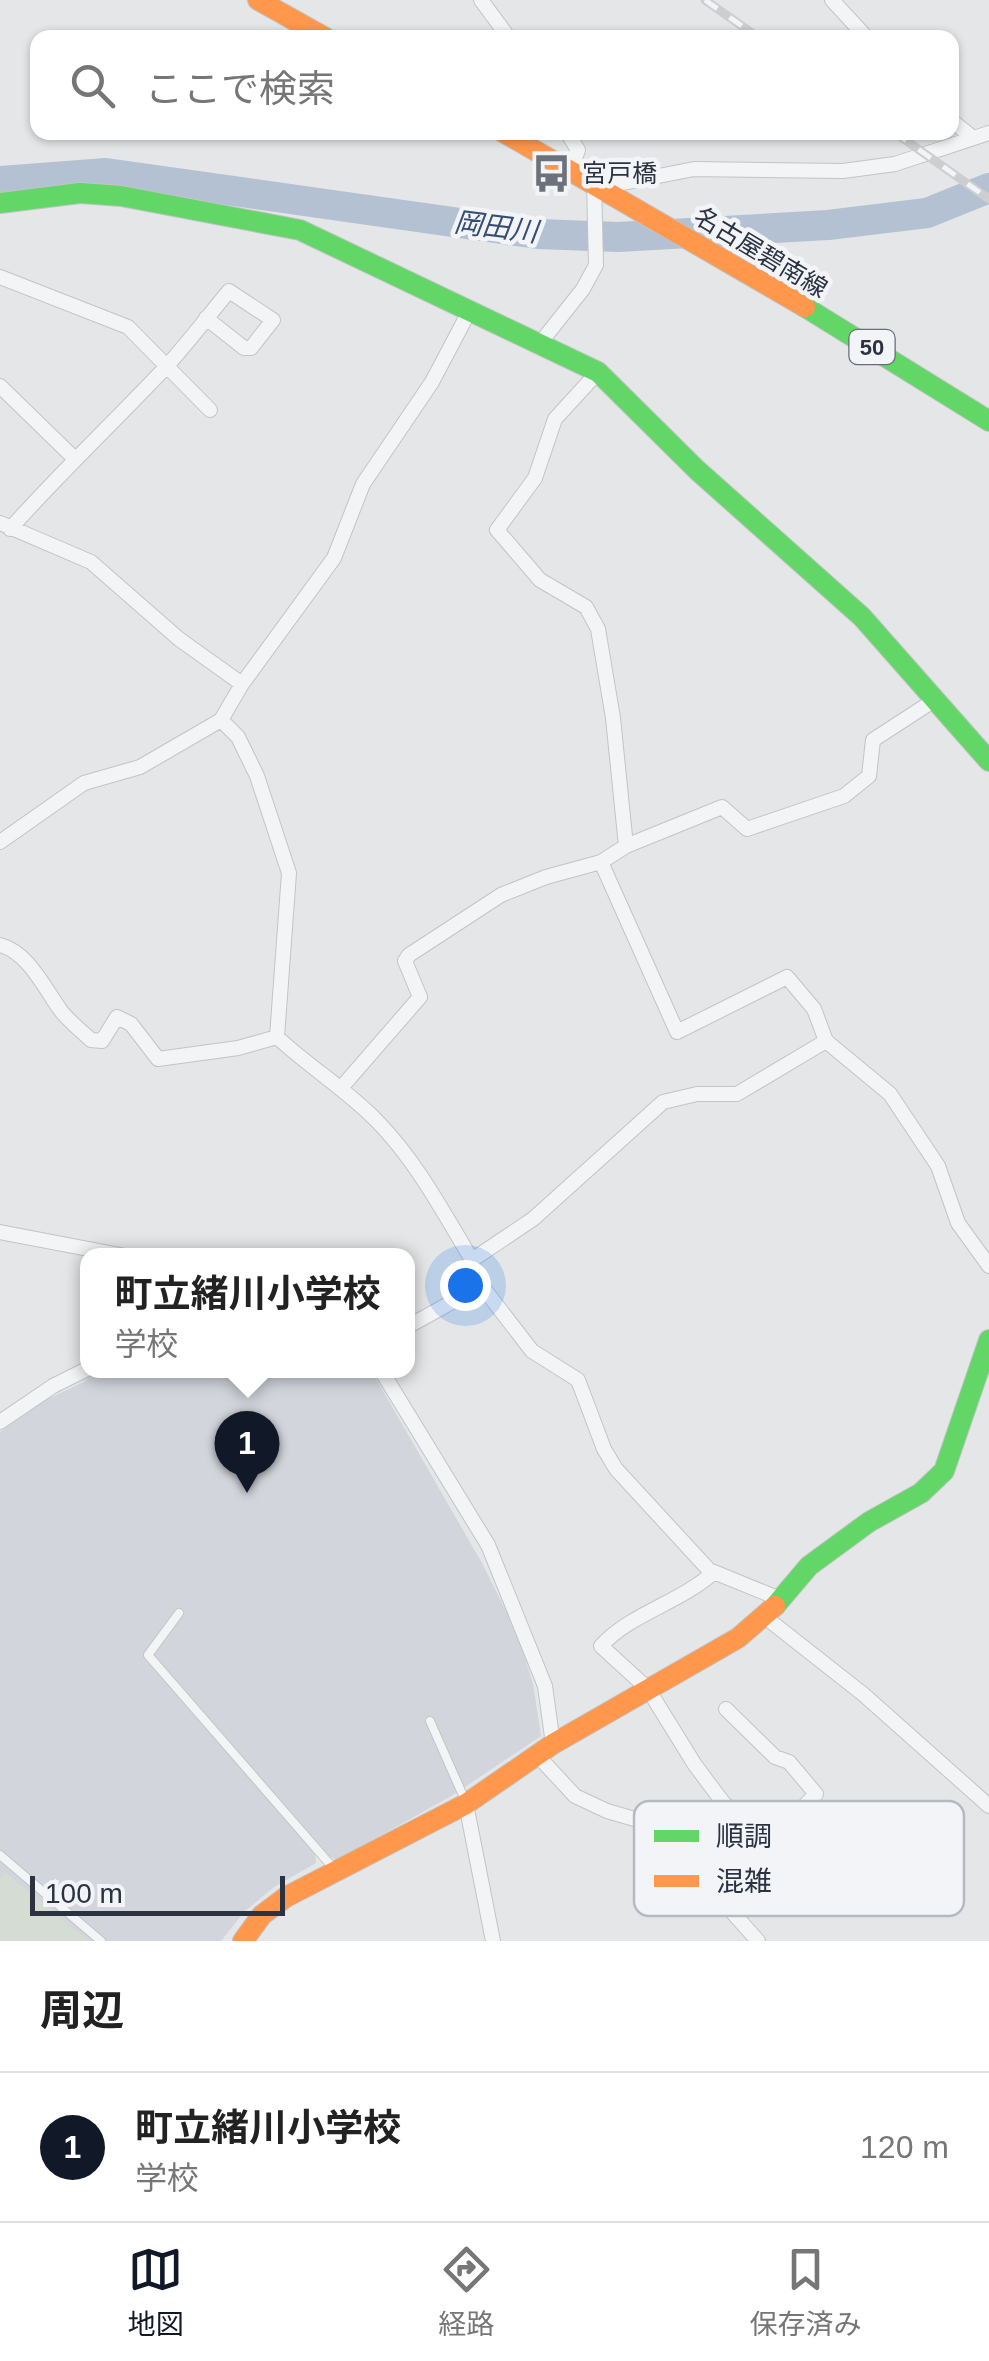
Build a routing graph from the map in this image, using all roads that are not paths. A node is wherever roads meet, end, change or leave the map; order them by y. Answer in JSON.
{"nodes":[{"id":1,"x":258,"y":0,"type":"edge"},
{"id":2,"x":481,"y":0,"type":"edge"},
{"id":3,"x":832,"y":0,"type":"edge"},
{"id":4,"x":312,"y":30,"type":"edge"},
{"id":5,"x":503,"y":30,"type":"edge"},
{"id":6,"x":860,"y":30,"type":"edge"},
{"id":7,"x":959,"y":126,"type":"edge"},
{"id":8,"x":989,"y":133,"type":"edge"},
{"id":9,"x":972,"y":137,"type":"junction"},
{"id":10,"x":518,"y":140,"type":"edge"},
{"id":11,"x":572,"y":140,"type":"edge"},
{"id":12,"x":571,"y":169,"type":"junction"},
{"id":13,"x":605,"y":188,"type":"junction"},
{"id":14,"x":0,"y":203,"type":"edge"},
{"id":15,"x":0,"y":276,"type":"edge"},
{"id":16,"x":470,"y":310,"type":"junction"},
{"id":17,"x":206,"y":318,"type":"junction"},
{"id":18,"x":541,"y":342,"type":"junction"},
{"id":19,"x":167,"y":366,"type":"junction"},
{"id":20,"x":598,"y":372,"type":"junction"},
{"id":21,"x":0,"y":386,"type":"edge"},
{"id":22,"x":210,"y":410,"type":"dead end"},
{"id":23,"x":989,"y":421,"type":"edge"},
{"id":24,"x":74,"y":458,"type":"junction"},
{"id":25,"x":5,"y":526,"type":"edge"},
{"id":26,"x":242,"y":684,"type":"junction"},
{"id":27,"x":932,"y":701,"type":"junction"},
{"id":28,"x":222,"y":720,"type":"junction"},
{"id":29,"x":989,"y":760,"type":"edge"},
{"id":30,"x":0,"y":842,"type":"edge"},
{"id":31,"x":626,"y":846,"type":"junction"},
{"id":32,"x":601,"y":862,"type":"junction"},
{"id":33,"x":0,"y":945,"type":"edge"},
{"id":34,"x":277,"y":1037,"type":"junction"},
{"id":35,"x":826,"y":1042,"type":"junction"},
{"id":36,"x":341,"y":1088,"type":"junction"},
{"id":37,"x":0,"y":1232,"type":"edge"},
{"id":38,"x":84,"y":1248,"type":"edge"},
{"id":39,"x":472,"y":1260,"type":"junction"},
{"id":40,"x":989,"y":1266,"type":"edge"},
{"id":41,"x":481,"y":1286,"type":"junction"},
{"id":42,"x":415,"y":1323,"type":"edge"},
{"id":43,"x":989,"y":1340,"type":"edge"},
{"id":44,"x":80,"y":1372,"type":"edge"},
{"id":45,"x":386,"y":1378,"type":"edge"},
{"id":46,"x":0,"y":1422,"type":"edge"},
{"id":47,"x":714,"y":1572,"type":"junction"},
{"id":48,"x":780,"y":1599,"type":"junction"},
{"id":49,"x":179,"y":1613,"type":"dead end"},
{"id":50,"x":765,"y":1616,"type":"junction"},
{"id":51,"x":648,"y":1689,"type":"junction"},
{"id":52,"x":726,"y":1710,"type":"dead end"},
{"id":53,"x":430,"y":1721,"type":"dead end"},
{"id":54,"x":545,"y":1749,"type":"junction"},
{"id":55,"x":722,"y":1801,"type":"edge"},
{"id":56,"x":809,"y":1801,"type":"edge"},
{"id":57,"x":466,"y":1804,"type":"junction"},
{"id":58,"x":989,"y":1806,"type":"edge"},
{"id":59,"x":634,"y":1819,"type":"edge"},
{"id":60,"x":0,"y":1855,"type":"edge"},
{"id":61,"x":335,"y":1870,"type":"junction"},
{"id":62,"x":736,"y":1916,"type":"edge"},
{"id":63,"x":101,"y":1941,"type":"edge"},
{"id":64,"x":243,"y":1941,"type":"edge"},
{"id":65,"x":493,"y":1941,"type":"edge"},
{"id":66,"x":758,"y":1941,"type":"edge"}],
"edges":[{"from":1,"to":4,"type":"street"},
{"from":2,"to":5,"type":"street"},
{"from":3,"to":6,"type":"street"},
{"from":7,"to":9,"type":"street"},
{"from":8,"to":9,"type":"street"},
{"from":9,"to":13,"type":"street"},
{"from":10,"to":12,"type":"street","name":"名古屋碧南線","number":"50"},
{"from":11,"to":12,"type":"street"},
{"from":12,"to":13,"type":"street","name":"名古屋碧南線","number":"50"},
{"from":13,"to":18,"type":"street"},
{"from":13,"to":23,"type":"street","name":"名古屋碧南線","number":"50"},
{"from":14,"to":16,"type":"street"},
{"from":15,"to":19,"type":"street"},
{"from":16,"to":18,"type":"street"},
{"from":16,"to":26,"type":"street"},
{"from":17,"to":17,"type":"street"},
{"from":17,"to":19,"type":"street"},
{"from":18,"to":20,"type":"street"},
{"from":19,"to":22,"type":"street"},
{"from":19,"to":24,"type":"street"},
{"from":20,"to":27,"type":"street"},
{"from":20,"to":31,"type":"street"},
{"from":21,"to":24,"type":"street"},
{"from":24,"to":25,"type":"street"},
{"from":25,"to":26,"type":"street"},
{"from":26,"to":28,"type":"street"},
{"from":27,"to":29,"type":"street"},
{"from":27,"to":31,"type":"street"},
{"from":28,"to":30,"type":"street"},
{"from":28,"to":34,"type":"street"},
{"from":31,"to":32,"type":"street"},
{"from":32,"to":35,"type":"street"},
{"from":32,"to":36,"type":"street"},
{"from":33,"to":34,"type":"street"},
{"from":34,"to":36,"type":"street"},
{"from":35,"to":39,"type":"street"},
{"from":35,"to":40,"type":"street"},
{"from":36,"to":39,"type":"street"},
{"from":37,"to":38,"type":"street"},
{"from":39,"to":41,"type":"street"},
{"from":41,"to":42,"type":"street"},
{"from":41,"to":47,"type":"street"},
{"from":43,"to":48,"type":"street"},
{"from":44,"to":46,"type":"street"},
{"from":45,"to":54,"type":"street"},
{"from":47,"to":48,"type":"street"},
{"from":47,"to":51,"type":"street"},
{"from":48,"to":50,"type":"street"},
{"from":49,"to":61,"type":"lane"},
{"from":50,"to":51,"type":"street"},
{"from":50,"to":58,"type":"street"},
{"from":51,"to":54,"type":"street"},
{"from":51,"to":55,"type":"street"},
{"from":52,"to":56,"type":"street"},
{"from":53,"to":57,"type":"lane"},
{"from":54,"to":57,"type":"street"},
{"from":54,"to":59,"type":"street"},
{"from":57,"to":61,"type":"street"},
{"from":57,"to":65,"type":"street"},
{"from":60,"to":63,"type":"lane"},
{"from":61,"to":64,"type":"street"},
{"from":62,"to":66,"type":"street"}]}
